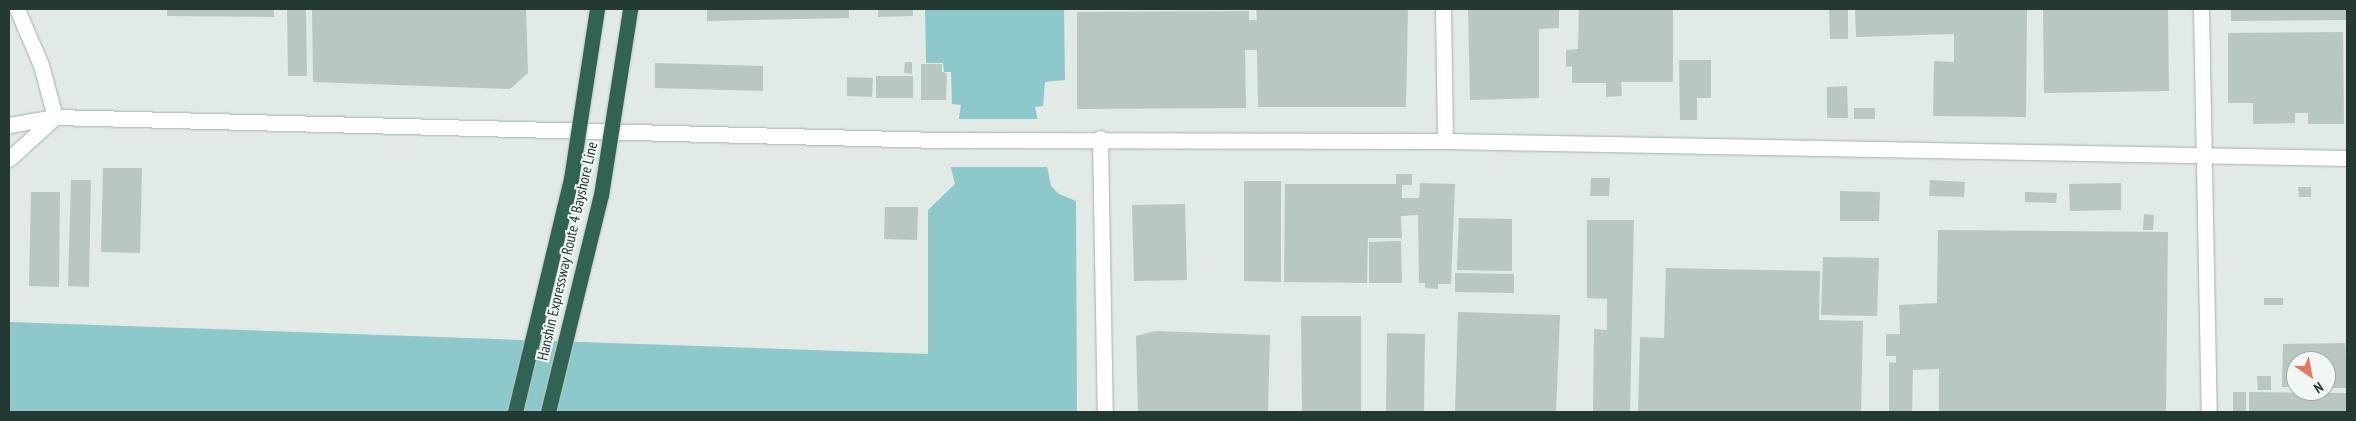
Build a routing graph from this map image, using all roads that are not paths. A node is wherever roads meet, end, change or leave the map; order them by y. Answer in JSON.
{"nodes":[{"id":1,"x":17,"y":9,"type":"edge"},
{"id":2,"x":597,"y":9,"type":"edge"},
{"id":3,"x":630,"y":9,"type":"edge"},
{"id":4,"x":1443,"y":9,"type":"edge"},
{"id":5,"x":2201,"y":9,"type":"edge"},
{"id":6,"x":55,"y":117,"type":"junction"},
{"id":7,"x":9,"y":125,"type":"edge"},
{"id":8,"x":1100,"y":138,"type":"junction"},
{"id":9,"x":1445,"y":141,"type":"junction"},
{"id":10,"x":2203,"y":154,"type":"junction"},
{"id":11,"x":2347,"y":158,"type":"edge"},
{"id":12,"x":9,"y":159,"type":"edge"},
{"id":13,"x":516,"y":412,"type":"edge"},
{"id":14,"x":548,"y":412,"type":"edge"},
{"id":15,"x":1105,"y":412,"type":"edge"},
{"id":16,"x":2209,"y":412,"type":"edge"}],
"edges":[{"from":1,"to":6,"type":"street"},
{"from":2,"to":13,"type":"highway","name":"Hanshin Expressway Route 4 Bayshore Line","bridge":true},
{"from":3,"to":14,"type":"highway","name":"Hanshin Expressway Route 4 Bayshore Line","bridge":true},
{"from":4,"to":9,"type":"street"},
{"from":5,"to":10,"type":"street"},
{"from":6,"to":7,"type":"street"},
{"from":6,"to":8,"type":"street"},
{"from":6,"to":12,"type":"street"},
{"from":8,"to":9,"type":"street"},
{"from":8,"to":15,"type":"street"},
{"from":9,"to":10,"type":"street"},
{"from":10,"to":11,"type":"street"},
{"from":10,"to":16,"type":"street"}]}
